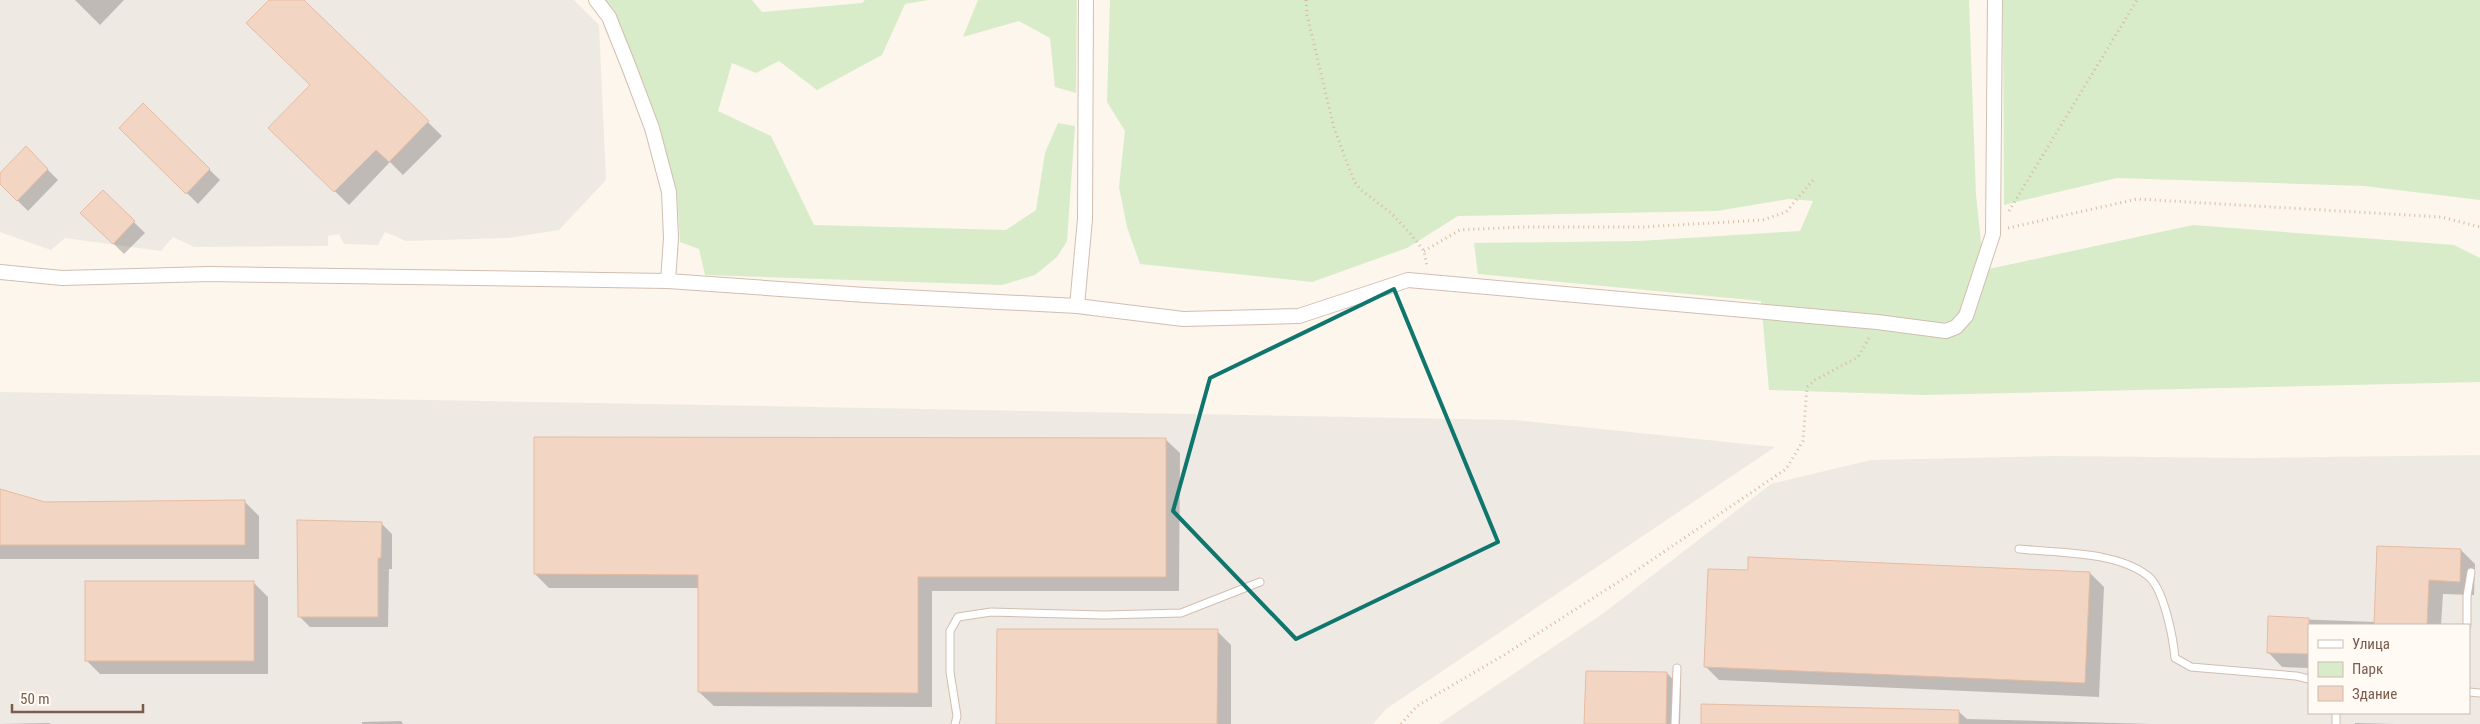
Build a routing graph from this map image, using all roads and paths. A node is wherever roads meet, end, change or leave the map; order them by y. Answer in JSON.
{"nodes":[{"id":1,"x":596,"y":0,"type":"edge"},
{"id":2,"x":1086,"y":0,"type":"edge"},
{"id":3,"x":1306,"y":0,"type":"edge"},
{"id":4,"x":1995,"y":0,"type":"edge"},
{"id":5,"x":2137,"y":0,"type":"edge"},
{"id":6,"x":1814,"y":179,"type":"dead end"},
{"id":7,"x":2008,"y":212,"type":"dead end"},
{"id":8,"x":2480,"y":227,"type":"edge"},
{"id":9,"x":1993,"y":234,"type":"junction"},
{"id":10,"x":1424,"y":252,"type":"junction"},
{"id":11,"x":0,"y":272,"type":"edge"},
{"id":12,"x":668,"y":281,"type":"junction"},
{"id":13,"x":1430,"y":282,"type":"junction"},
{"id":14,"x":1077,"y":306,"type":"junction"},
{"id":15,"x":1877,"y":322,"type":"junction"},
{"id":16,"x":2019,"y":549,"type":"dead end"},
{"id":17,"x":2471,"y":572,"type":"dead end"},
{"id":18,"x":1260,"y":582,"type":"dead end"},
{"id":19,"x":2467,"y":624,"type":"edge"},
{"id":20,"x":1677,"y":668,"type":"dead end"},
{"id":21,"x":2308,"y":679,"type":"edge"},
{"id":22,"x":955,"y":724,"type":"edge"},
{"id":23,"x":1401,"y":724,"type":"edge"},
{"id":24,"x":1676,"y":724,"type":"edge"}],
"edges":[{"from":1,"to":12,"type":"street"},
{"from":2,"to":14,"type":"street"},
{"from":3,"to":10,"type":"path"},
{"from":4,"to":9,"type":"street"},
{"from":5,"to":7,"type":"path"},
{"from":6,"to":10,"type":"path"},
{"from":8,"to":9,"type":"path"},
{"from":9,"to":15,"type":"street"},
{"from":10,"to":13,"type":"path"},
{"from":11,"to":12,"type":"street"},
{"from":12,"to":14,"type":"street"},
{"from":13,"to":14,"type":"street"},
{"from":13,"to":15,"type":"street"},
{"from":15,"to":23,"type":"path"},
{"from":16,"to":21,"type":"lane"},
{"from":17,"to":19,"type":"lane"},
{"from":18,"to":22,"type":"lane"},
{"from":20,"to":24,"type":"lane"}]}
